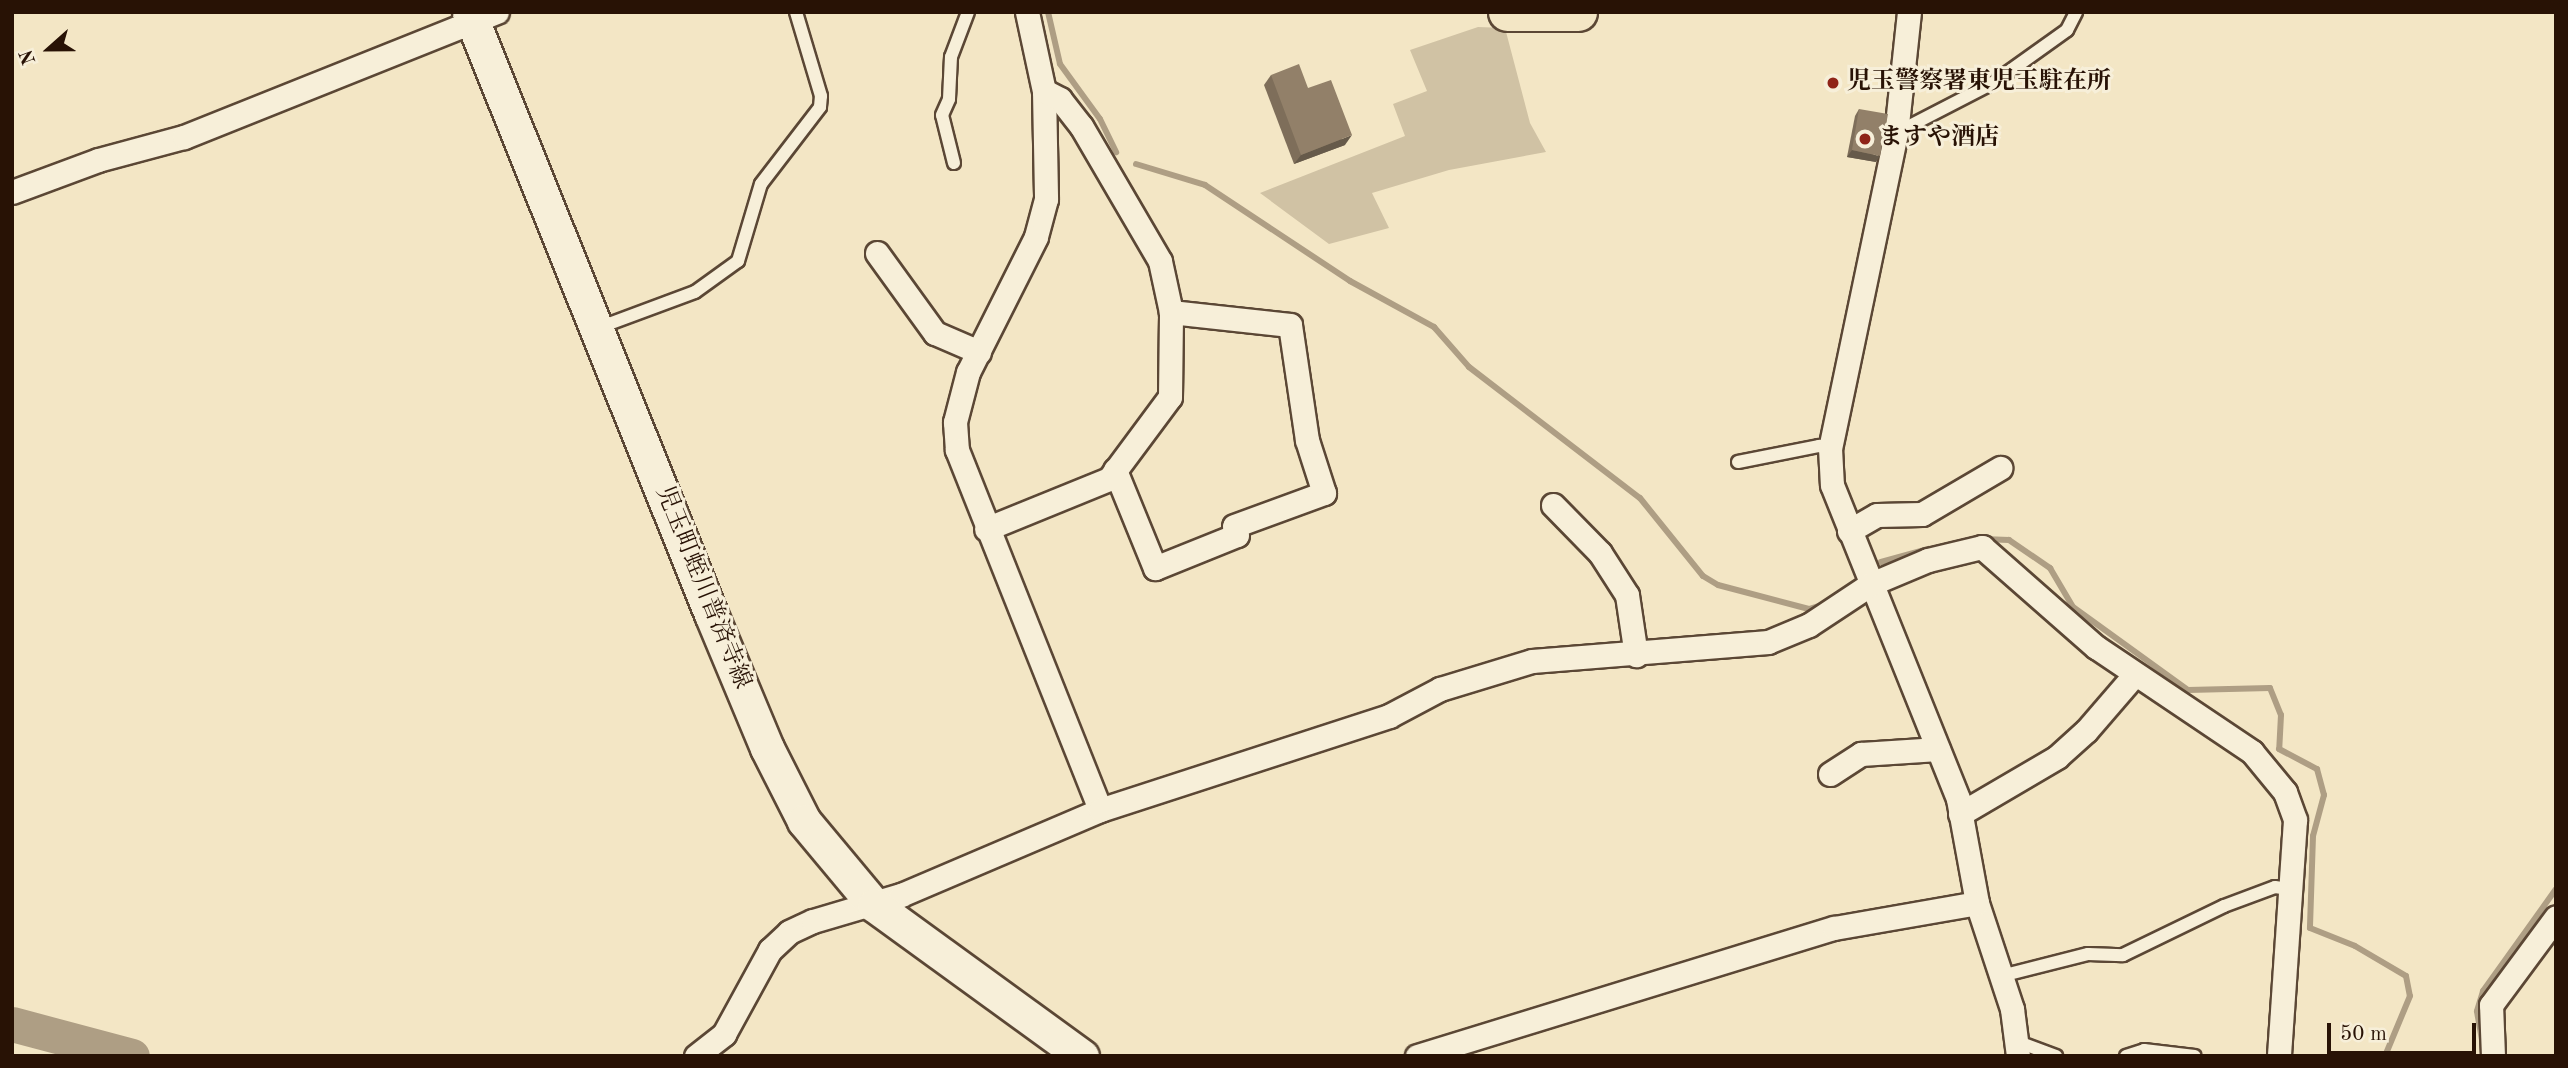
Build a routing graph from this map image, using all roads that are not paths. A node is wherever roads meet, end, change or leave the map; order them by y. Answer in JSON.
{"nodes":[{"id":1,"x":796,"y":12,"type":"edge"},
{"id":2,"x":968,"y":12,"type":"edge"},
{"id":3,"x":1027,"y":12,"type":"edge"},
{"id":4,"x":1578,"y":12,"type":"edge"},
{"id":5,"x":1909,"y":12,"type":"edge"},
{"id":6,"x":2076,"y":12,"type":"edge"},
{"id":7,"x":1521,"y":13,"type":"edge"},
{"id":8,"x":479,"y":15,"type":"edge"},
{"id":9,"x":1044,"y":91,"type":"junction"},
{"id":10,"x":1896,"y":133,"type":"junction"},
{"id":11,"x":954,"y":163,"type":"dead end"},
{"id":12,"x":12,"y":192,"type":"edge"},
{"id":13,"x":877,"y":253,"type":"dead end"},
{"id":14,"x":1171,"y":312,"type":"junction"},
{"id":15,"x":597,"y":328,"type":"junction"},
{"id":16,"x":979,"y":352,"type":"junction"},
{"id":17,"x":1830,"y":448,"type":"junction"},
{"id":18,"x":1738,"y":461,"type":"dead end"},
{"id":19,"x":2000,"y":468,"type":"dead end"},
{"id":20,"x":1115,"y":470,"type":"junction"},
{"id":21,"x":1553,"y":505,"type":"dead end"},
{"id":22,"x":986,"y":528,"type":"junction"},
{"id":23,"x":1849,"y":531,"type":"junction"},
{"id":24,"x":1871,"y":584,"type":"junction"},
{"id":25,"x":1636,"y":654,"type":"junction"},
{"id":26,"x":2135,"y":674,"type":"junction"},
{"id":27,"x":1938,"y":749,"type":"junction"},
{"id":28,"x":1830,"y":774,"type":"dead end"},
{"id":29,"x":1100,"y":810,"type":"junction"},
{"id":30,"x":1960,"y":814,"type":"junction"},
{"id":31,"x":2289,"y":889,"type":"junction"},
{"id":32,"x":1977,"y":903,"type":"junction"},
{"id":33,"x":874,"y":905,"type":"junction"},
{"id":34,"x":2556,"y":917,"type":"edge"},
{"id":35,"x":2001,"y":976,"type":"junction"},
{"id":36,"x":2017,"y":1048,"type":"edge"},
{"id":37,"x":696,"y":1056,"type":"edge"},
{"id":38,"x":1082,"y":1056,"type":"edge"},
{"id":39,"x":1417,"y":1056,"type":"edge"},
{"id":40,"x":2056,"y":1056,"type":"edge"},
{"id":41,"x":2126,"y":1056,"type":"edge"},
{"id":42,"x":2195,"y":1056,"type":"edge"},
{"id":43,"x":2279,"y":1056,"type":"edge"},
{"id":44,"x":2493,"y":1056,"type":"edge"}],
"edges":[{"from":1,"to":15,"type":"lane"},
{"from":2,"to":11,"type":"lane"},
{"from":3,"to":9,"type":"street"},
{"from":4,"to":7,"type":"main road"},
{"from":5,"to":10,"type":"street"},
{"from":6,"to":10,"type":"lane"},
{"from":8,"to":12,"type":"street"},
{"from":8,"to":15,"type":"main road","name":"児玉町蛭川普済寺線"},
{"from":9,"to":14,"type":"street"},
{"from":9,"to":16,"type":"street"},
{"from":10,"to":17,"type":"street"},
{"from":13,"to":16,"type":"street"},
{"from":14,"to":20,"type":"street"},
{"from":14,"to":20,"type":"street"},
{"from":15,"to":33,"type":"main road","name":"児玉町蛭川普済寺線"},
{"from":16,"to":22,"type":"street"},
{"from":17,"to":18,"type":"lane"},
{"from":17,"to":23,"type":"street"},
{"from":19,"to":23,"type":"street"},
{"from":20,"to":22,"type":"street"},
{"from":21,"to":25,"type":"street"},
{"from":22,"to":29,"type":"street"},
{"from":23,"to":24,"type":"street"},
{"from":24,"to":25,"type":"street"},
{"from":24,"to":26,"type":"street"},
{"from":24,"to":27,"type":"street"},
{"from":25,"to":29,"type":"street"},
{"from":26,"to":30,"type":"street"},
{"from":26,"to":31,"type":"street"},
{"from":27,"to":28,"type":"street"},
{"from":27,"to":30,"type":"street"},
{"from":29,"to":33,"type":"street"},
{"from":30,"to":32,"type":"street"},
{"from":31,"to":35,"type":"lane"},
{"from":31,"to":43,"type":"street"},
{"from":32,"to":35,"type":"street"},
{"from":32,"to":39,"type":"street"},
{"from":33,"to":37,"type":"street"},
{"from":33,"to":38,"type":"main road","name":"児玉町蛭川普済寺線"},
{"from":34,"to":44,"type":"street"},
{"from":35,"to":36,"type":"street"},
{"from":36,"to":40,"type":"lane"},
{"from":41,"to":42,"type":"lane"}]}
